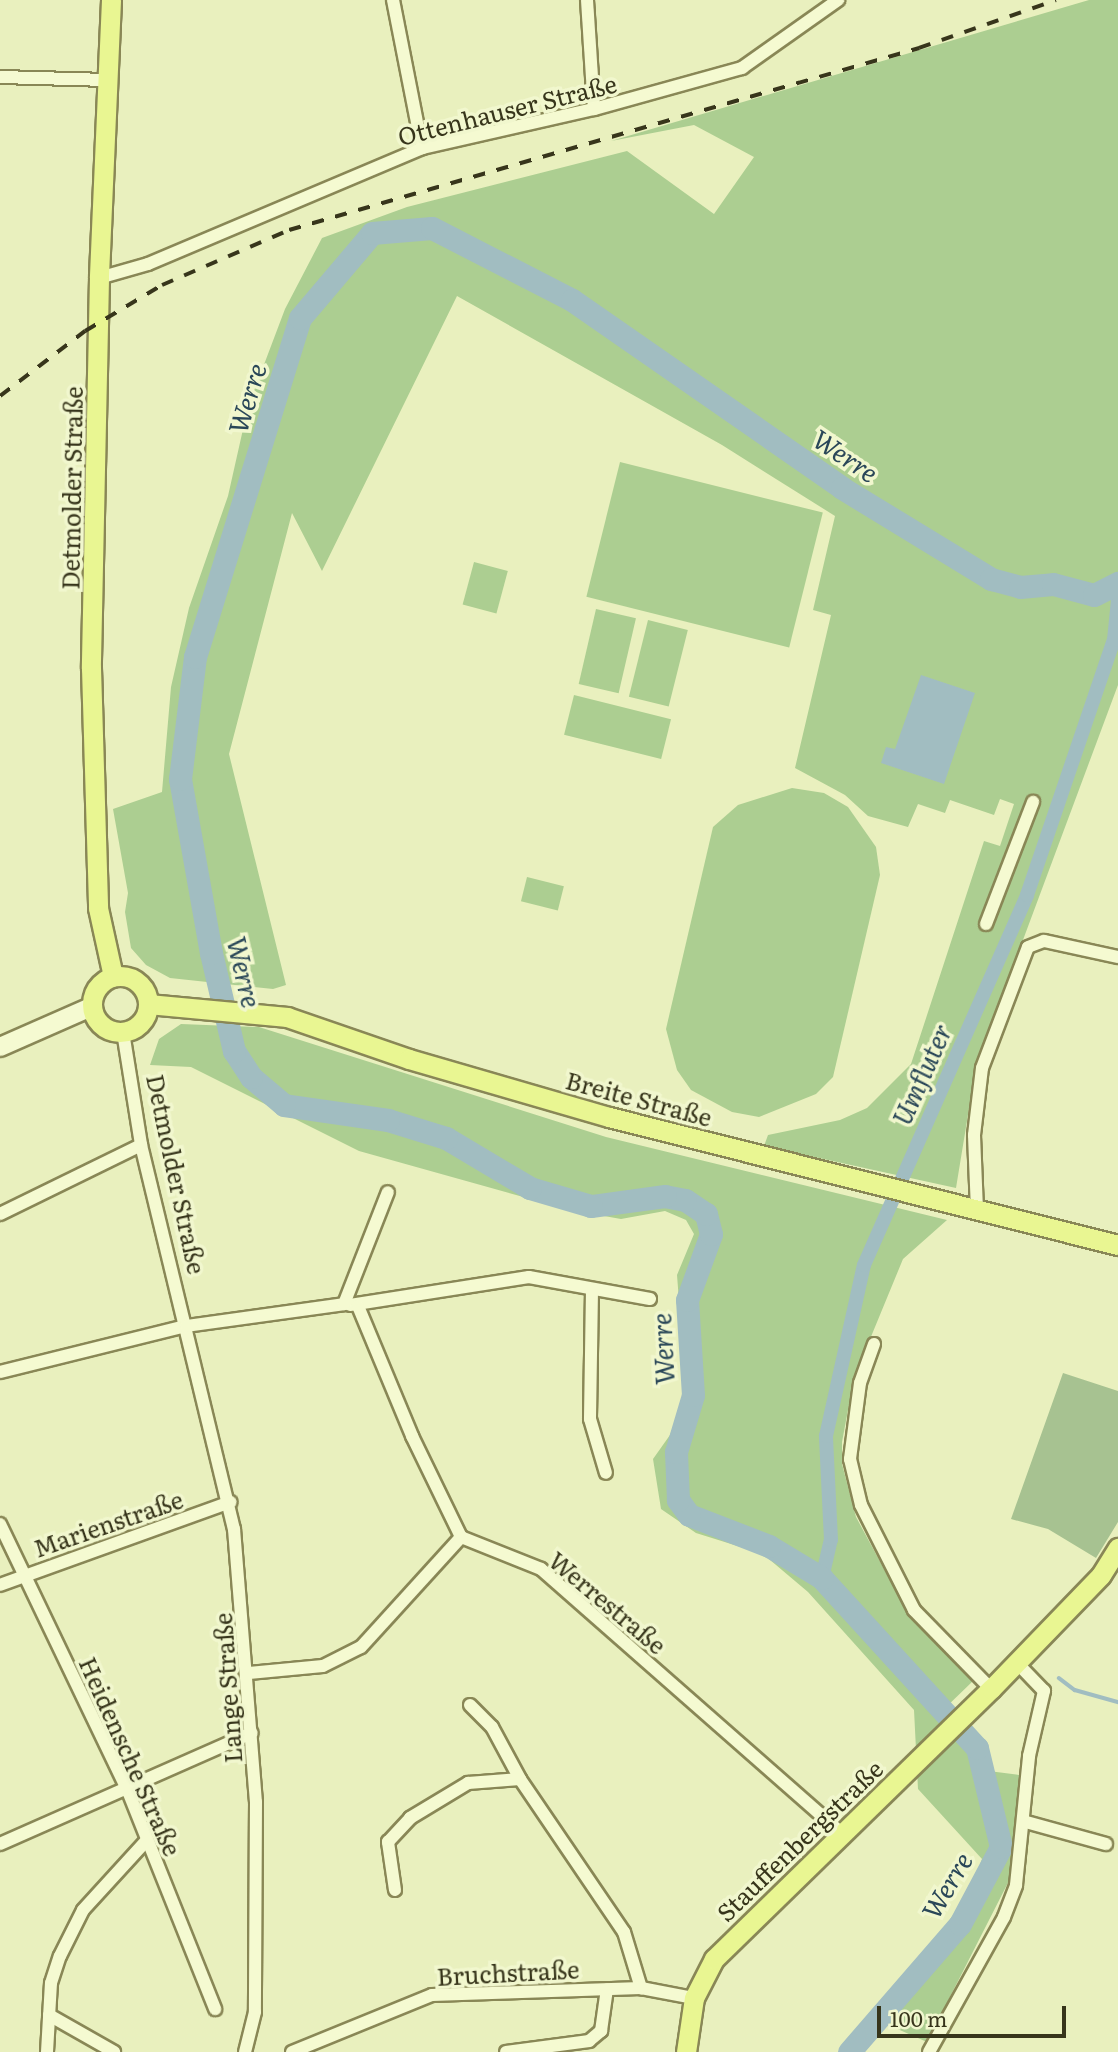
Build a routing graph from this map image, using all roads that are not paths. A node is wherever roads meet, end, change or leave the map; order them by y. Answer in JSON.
{"nodes":[{"id":1,"x":111,"y":0,"type":"edge"},
{"id":2,"x":393,"y":0,"type":"edge"},
{"id":3,"x":587,"y":0,"type":"edge"},
{"id":4,"x":838,"y":0,"type":"edge"},
{"id":5,"x":0,"y":77,"type":"edge"},
{"id":6,"x":109,"y":80,"type":"junction"},
{"id":7,"x":594,"y":109,"type":"junction"},
{"id":8,"x":422,"y":148,"type":"junction"},
{"id":9,"x":99,"y":278,"type":"junction"},
{"id":10,"x":1033,"y":802,"type":"dead end"},
{"id":11,"x":986,"y":924,"type":"dead end"},
{"id":12,"x":1118,"y":957,"type":"edge"},
{"id":13,"x":113,"y":976,"type":"junction"},
{"id":14,"x":148,"y":1004,"type":"junction"},
{"id":15,"x":92,"y":1007,"type":"junction"},
{"id":16,"x":123,"y":1032,"type":"junction"},
{"id":17,"x":0,"y":1046,"type":"edge"},
{"id":18,"x":141,"y":1145,"type":"junction"},
{"id":19,"x":388,"y":1192,"type":"dead end"},
{"id":20,"x":976,"y":1210,"type":"junction"},
{"id":21,"x":0,"y":1214,"type":"edge"},
{"id":22,"x":1118,"y":1245,"type":"edge"},
{"id":23,"x":592,"y":1290,"type":"junction"},
{"id":24,"x":650,"y":1299,"type":"dead end"},
{"id":25,"x":344,"y":1304,"type":"junction"},
{"id":26,"x":358,"y":1306,"type":"junction"},
{"id":27,"x":186,"y":1326,"type":"junction"},
{"id":28,"x":874,"y":1344,"type":"dead end"},
{"id":29,"x":0,"y":1372,"type":"edge"},
{"id":30,"x":606,"y":1473,"type":"dead end"},
{"id":31,"x":230,"y":1502,"type":"junction"},
{"id":32,"x":0,"y":1524,"type":"edge"},
{"id":33,"x":461,"y":1537,"type":"junction"},
{"id":34,"x":1118,"y":1548,"type":"edge"},
{"id":35,"x":24,"y":1574,"type":"junction"},
{"id":36,"x":0,"y":1585,"type":"edge"},
{"id":37,"x":1017,"y":1662,"type":"junction"},
{"id":38,"x":249,"y":1673,"type":"junction"},
{"id":39,"x":991,"y":1689,"type":"junction"},
{"id":40,"x":470,"y":1705,"type":"dead end"},
{"id":41,"x":252,"y":1733,"type":"junction"},
{"id":42,"x":520,"y":1779,"type":"junction"},
{"id":43,"x":128,"y":1791,"type":"junction"},
{"id":44,"x":1026,"y":1822,"type":"junction"},
{"id":45,"x":841,"y":1833,"type":"junction"},
{"id":46,"x":147,"y":1840,"type":"junction"},
{"id":47,"x":0,"y":1844,"type":"edge"},
{"id":48,"x":1106,"y":1844,"type":"dead end"},
{"id":49,"x":395,"y":1890,"type":"dead end"},
{"id":50,"x":642,"y":1988,"type":"junction"},
{"id":51,"x":607,"y":1989,"type":"junction"},
{"id":52,"x":694,"y":1998,"type":"junction"},
{"id":53,"x":215,"y":2009,"type":"dead end"},
{"id":54,"x":49,"y":2015,"type":"junction"},
{"id":55,"x":933,"y":2051,"type":"edge"},
{"id":56,"x":47,"y":2052,"type":"edge"},
{"id":57,"x":114,"y":2052,"type":"edge"},
{"id":58,"x":245,"y":2052,"type":"edge"},
{"id":59,"x":292,"y":2052,"type":"edge"},
{"id":60,"x":506,"y":2052,"type":"edge"},
{"id":61,"x":686,"y":2052,"type":"edge"}],
"edges":[{"from":1,"to":6,"type":"main road","name":"Detmolder Straße"},
{"from":2,"to":8,"type":"street"},
{"from":3,"to":7,"type":"street"},
{"from":4,"to":7,"type":"street","name":"Ottenhauser Straße"},
{"from":5,"to":6,"type":"street"},
{"from":6,"to":9,"type":"main road","name":"Detmolder Straße"},
{"from":7,"to":8,"type":"street","name":"Ottenhauser Straße"},
{"from":8,"to":9,"type":"street","name":"Ottenhauser Straße"},
{"from":9,"to":13,"type":"main road","name":"Detmolder Straße"},
{"from":10,"to":11,"type":"street"},
{"from":12,"to":20,"type":"street"},
{"from":13,"to":14,"type":"main road"},
{"from":13,"to":15,"type":"main road"},
{"from":14,"to":16,"type":"main road"},
{"from":14,"to":20,"type":"main road","name":"Breite Straße"},
{"from":15,"to":16,"type":"main road"},
{"from":15,"to":17,"type":"main road"},
{"from":16,"to":18,"type":"street","name":"Detmolder Straße"},
{"from":18,"to":21,"type":"street"},
{"from":18,"to":27,"type":"street","name":"Detmolder Straße"},
{"from":19,"to":25,"type":"street"},
{"from":20,"to":22,"type":"main road","name":"Breite Straße"},
{"from":23,"to":24,"type":"street"},
{"from":23,"to":26,"type":"street"},
{"from":23,"to":30,"type":"street"},
{"from":25,"to":26,"type":"street"},
{"from":25,"to":27,"type":"street"},
{"from":26,"to":33,"type":"street"},
{"from":27,"to":29,"type":"street"},
{"from":27,"to":31,"type":"street","name":"Lange Straße"},
{"from":28,"to":39,"type":"street"},
{"from":31,"to":35,"type":"street","name":"Marienstraße"},
{"from":31,"to":38,"type":"street","name":"Lange Straße"},
{"from":32,"to":35,"type":"street","name":"Heidensche Straße"},
{"from":33,"to":38,"type":"street"},
{"from":33,"to":45,"type":"street","name":"Werrestraße"},
{"from":34,"to":37,"type":"main road","name":"Stauffenbergstraße"},
{"from":35,"to":36,"type":"street","name":"Marienstraße"},
{"from":35,"to":43,"type":"street","name":"Heidensche Straße"},
{"from":37,"to":39,"type":"main road","name":"Stauffenbergstraße"},
{"from":37,"to":44,"type":"street"},
{"from":38,"to":41,"type":"street","name":"Lange Straße"},
{"from":39,"to":45,"type":"main road","name":"Stauffenbergstraße"},
{"from":40,"to":42,"type":"street"},
{"from":41,"to":43,"type":"street"},
{"from":41,"to":58,"type":"street","name":"Lange Straße"},
{"from":42,"to":49,"type":"street"},
{"from":42,"to":50,"type":"street"},
{"from":43,"to":46,"type":"street","name":"Heidensche Straße"},
{"from":43,"to":47,"type":"street"},
{"from":44,"to":48,"type":"street"},
{"from":44,"to":55,"type":"street"},
{"from":45,"to":52,"type":"main road","name":"Stauffenbergstraße"},
{"from":46,"to":53,"type":"street","name":"Heidensche Straße"},
{"from":46,"to":54,"type":"street"},
{"from":50,"to":51,"type":"street","name":"Bruchstraße"},
{"from":50,"to":52,"type":"street","name":"Bruchstraße"},
{"from":51,"to":59,"type":"street","name":"Bruchstraße"},
{"from":51,"to":60,"type":"street"},
{"from":52,"to":61,"type":"main road","name":"Stauffenbergstraße"},
{"from":54,"to":56,"type":"street"},
{"from":54,"to":57,"type":"street"}]}
